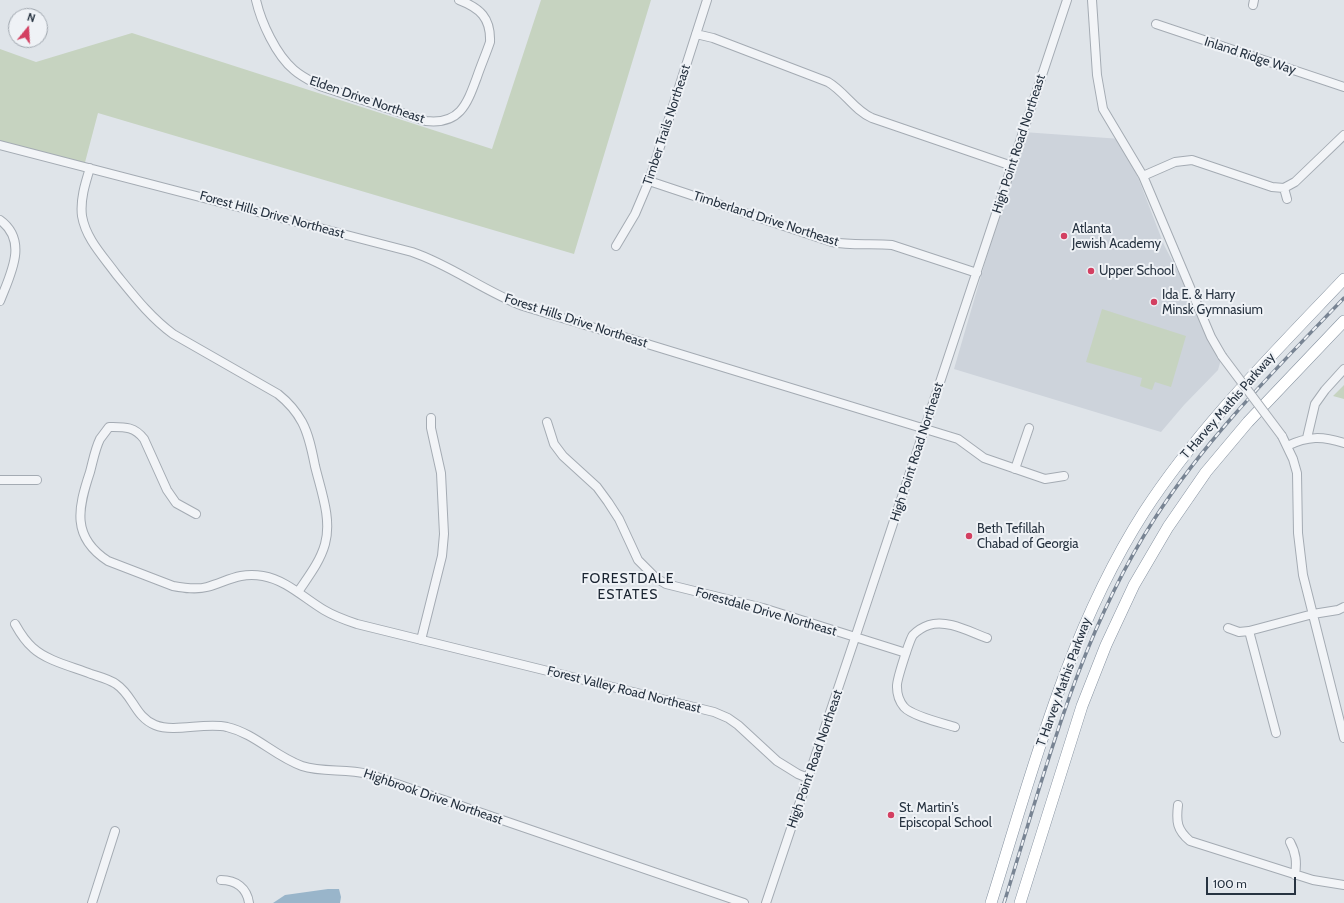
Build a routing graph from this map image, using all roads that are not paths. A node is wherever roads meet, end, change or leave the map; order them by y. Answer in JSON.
{"nodes":[{"id":1,"x":256,"y":0,"type":"edge"},
{"id":2,"x":459,"y":0,"type":"edge"},
{"id":3,"x":707,"y":0,"type":"edge"},
{"id":4,"x":1067,"y":0,"type":"edge"},
{"id":5,"x":1092,"y":0,"type":"edge"},
{"id":6,"x":1156,"y":24,"type":"dead end"},
{"id":7,"x":696,"y":34,"type":"junction"},
{"id":8,"x":1344,"y":87,"type":"edge"},
{"id":9,"x":1344,"y":135,"type":"edge"},
{"id":10,"x":0,"y":146,"type":"edge"},
{"id":11,"x":1012,"y":166,"type":"junction"},
{"id":12,"x":90,"y":168,"type":"junction"},
{"id":13,"x":1143,"y":176,"type":"junction"},
{"id":14,"x":650,"y":181,"type":"junction"},
{"id":15,"x":1284,"y":188,"type":"junction"},
{"id":16,"x":1287,"y":199,"type":"dead end"},
{"id":17,"x":0,"y":220,"type":"edge"},
{"id":18,"x":616,"y":246,"type":"dead end"},
{"id":19,"x":977,"y":273,"type":"junction"},
{"id":20,"x":1344,"y":279,"type":"edge"},
{"id":21,"x":0,"y":301,"type":"edge"},
{"id":22,"x":1344,"y":321,"type":"edge"},
{"id":23,"x":1344,"y":326,"type":"edge"},
{"id":24,"x":1344,"y":369,"type":"edge"},
{"id":25,"x":1294,"y":374,"type":"junction"},
{"id":26,"x":430,"y":418,"type":"dead end"},
{"id":27,"x":547,"y":422,"type":"dead end"},
{"id":28,"x":925,"y":428,"type":"junction"},
{"id":29,"x":1029,"y":428,"type":"dead end"},
{"id":30,"x":1307,"y":438,"type":"junction"},
{"id":31,"x":1344,"y":443,"type":"edge"},
{"id":32,"x":1287,"y":446,"type":"junction"},
{"id":33,"x":1015,"y":469,"type":"junction"},
{"id":34,"x":1064,"y":476,"type":"dead end"},
{"id":35,"x":0,"y":480,"type":"edge"},
{"id":36,"x":37,"y":480,"type":"dead end"},
{"id":37,"x":196,"y":514,"type":"dead end"},
{"id":38,"x":298,"y":592,"type":"junction"},
{"id":39,"x":1344,"y":607,"type":"edge"},
{"id":40,"x":1313,"y":614,"type":"junction"},
{"id":41,"x":15,"y":624,"type":"dead end"},
{"id":42,"x":1228,"y":628,"type":"dead end"},
{"id":43,"x":1249,"y":631,"type":"junction"},
{"id":44,"x":856,"y":638,"type":"junction"},
{"id":45,"x":987,"y":638,"type":"dead end"},
{"id":46,"x":422,"y":640,"type":"junction"},
{"id":47,"x":906,"y":653,"type":"junction"},
{"id":48,"x":955,"y":727,"type":"dead end"},
{"id":49,"x":1276,"y":733,"type":"dead end"},
{"id":50,"x":1344,"y":738,"type":"edge"},
{"id":51,"x":808,"y":778,"type":"junction"},
{"id":52,"x":1178,"y":806,"type":"dead end"},
{"id":53,"x":115,"y":831,"type":"dead end"},
{"id":54,"x":1290,"y":842,"type":"dead end"},
{"id":55,"x":1296,"y":874,"type":"junction"},
{"id":56,"x":222,"y":880,"type":"dead end"},
{"id":57,"x":1344,"y":885,"type":"edge"},
{"id":58,"x":92,"y":903,"type":"edge"},
{"id":59,"x":249,"y":903,"type":"edge"},
{"id":60,"x":744,"y":903,"type":"edge"},
{"id":61,"x":766,"y":903,"type":"edge"},
{"id":62,"x":991,"y":903,"type":"edge"},
{"id":63,"x":1020,"y":903,"type":"edge"}],
"edges":[{"from":1,"to":2,"type":"street","name":"Elden Drive Northeast"},
{"from":3,"to":7,"type":"street","name":"Timber Trails Northeast"},
{"from":4,"to":11,"type":"street","name":"High Point Road Northeast"},
{"from":5,"to":13,"type":"street"},
{"from":6,"to":8,"type":"street","name":"Inland Ridge Way"},
{"from":7,"to":11,"type":"street"},
{"from":7,"to":14,"type":"street","name":"Timber Trails Northeast"},
{"from":9,"to":15,"type":"street"},
{"from":10,"to":12,"type":"street","name":"Forest Hills Drive Northeast"},
{"from":11,"to":19,"type":"street","name":"High Point Road Northeast"},
{"from":12,"to":28,"type":"street","name":"Forest Hills Drive Northeast"},
{"from":12,"to":38,"type":"street"},
{"from":13,"to":15,"type":"street"},
{"from":13,"to":32,"type":"street","bridge":true},
{"from":14,"to":18,"type":"street","name":"Timber Trails Northeast"},
{"from":14,"to":19,"type":"street","name":"Timberland Drive Northeast"},
{"from":15,"to":16,"type":"street"},
{"from":17,"to":21,"type":"street"},
{"from":19,"to":28,"type":"street","name":"High Point Road Northeast"},
{"from":20,"to":62,"type":"highway","name":"T Harvey Mathis Parkway"},
{"from":22,"to":25,"type":"highway","name":"T Harvey Mathis Parkway"},
{"from":23,"to":25,"type":"highway"},
{"from":24,"to":30,"type":"street"},
{"from":25,"to":63,"type":"highway","name":"T Harvey Mathis Parkway"},
{"from":26,"to":46,"type":"street"},
{"from":27,"to":44,"type":"street","name":"Forestdale Drive Northeast"},
{"from":28,"to":33,"type":"street","name":"Forest Hills Drive Northeast"},
{"from":28,"to":44,"type":"street","name":"High Point Road Northeast"},
{"from":29,"to":33,"type":"street"},
{"from":30,"to":31,"type":"street"},
{"from":30,"to":32,"type":"street"},
{"from":32,"to":40,"type":"street"},
{"from":33,"to":34,"type":"street","name":"Forest Hills Drive Northeast"},
{"from":35,"to":36,"type":"street"},
{"from":37,"to":38,"type":"street","name":"Forest Valley Road Northeast"},
{"from":38,"to":46,"type":"street","name":"Forest Valley Road Northeast"},
{"from":39,"to":40,"type":"street"},
{"from":40,"to":43,"type":"street"},
{"from":40,"to":50,"type":"street"},
{"from":41,"to":60,"type":"street","name":"Highbrook Drive Northeast"},
{"from":42,"to":43,"type":"street"},
{"from":43,"to":49,"type":"street"},
{"from":44,"to":47,"type":"street","name":"Forestdale Drive Northeast"},
{"from":44,"to":51,"type":"street","name":"High Point Road Northeast"},
{"from":45,"to":47,"type":"street"},
{"from":46,"to":51,"type":"street","name":"Forest Valley Road Northeast"},
{"from":47,"to":48,"type":"street"},
{"from":51,"to":61,"type":"street","name":"High Point Road Northeast"},
{"from":52,"to":55,"type":"street"},
{"from":53,"to":58,"type":"street"},
{"from":54,"to":55,"type":"street"},
{"from":55,"to":57,"type":"street"},
{"from":56,"to":59,"type":"street"}]}
